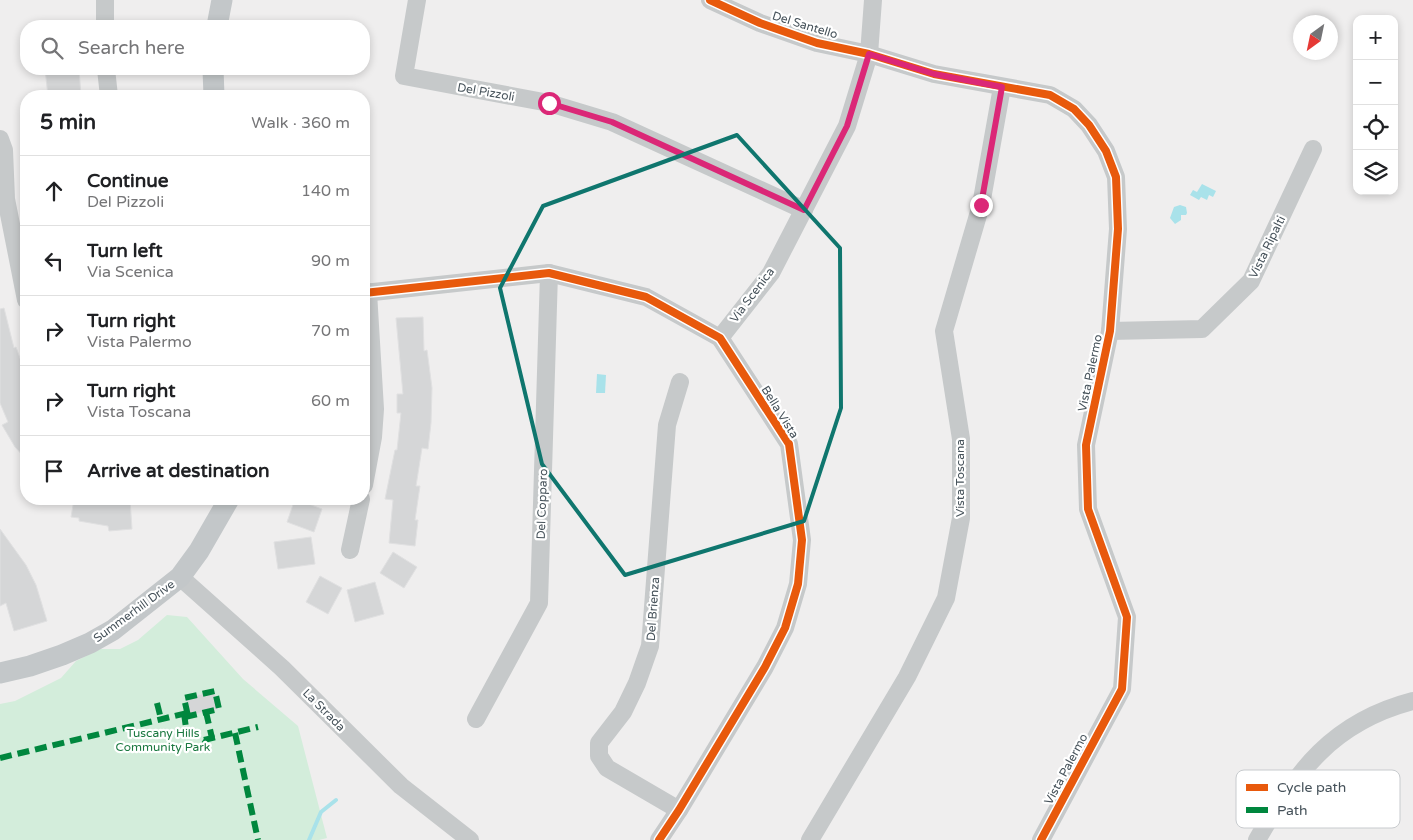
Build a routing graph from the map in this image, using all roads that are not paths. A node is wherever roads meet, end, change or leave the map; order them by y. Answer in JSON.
{"nodes":[{"id":1,"x":105,"y":0,"type":"edge"},
{"id":2,"x":222,"y":0,"type":"edge"},
{"id":3,"x":417,"y":0,"type":"edge"},
{"id":4,"x":710,"y":0,"type":"edge"},
{"id":5,"x":873,"y":0,"type":"edge"},
{"id":6,"x":105,"y":20,"type":"edge"},
{"id":7,"x":218,"y":20,"type":"edge"},
{"id":8,"x":869,"y":54,"type":"junction"},
{"id":9,"x":107,"y":75,"type":"edge"},
{"id":10,"x":213,"y":75,"type":"edge"},
{"id":11,"x":1002,"y":87,"type":"junction"},
{"id":12,"x":108,"y":90,"type":"edge"},
{"id":13,"x":214,"y":90,"type":"edge"},
{"id":14,"x":0,"y":139,"type":"edge"},
{"id":15,"x":1313,"y":149,"type":"dead end"},
{"id":16,"x":804,"y":210,"type":"junction"},
{"id":17,"x":20,"y":270,"type":"edge"},
{"id":18,"x":549,"y":273,"type":"junction"},
{"id":19,"x":370,"y":292,"type":"edge"},
{"id":20,"x":1110,"y":331,"type":"junction"},
{"id":21,"x":720,"y":338,"type":"junction"},
{"id":22,"x":370,"y":344,"type":"edge"},
{"id":23,"x":680,"y":382,"type":"dead end"},
{"id":24,"x":370,"y":453,"type":"edge"},
{"id":25,"x":226,"y":505,"type":"edge"},
{"id":26,"x":360,"y":505,"type":"edge"},
{"id":27,"x":350,"y":550,"type":"dead end"},
{"id":28,"x":180,"y":577,"type":"junction"},
{"id":29,"x":0,"y":672,"type":"edge"},
{"id":30,"x":1413,"y":700,"type":"edge"},
{"id":31,"x":476,"y":719,"type":"dead end"},
{"id":32,"x":1305,"y":770,"type":"edge"},
{"id":33,"x":679,"y":810,"type":"junction"},
{"id":34,"x":1264,"y":828,"type":"edge"},
{"id":35,"x":470,"y":840,"type":"edge"},
{"id":36,"x":659,"y":840,"type":"edge"},
{"id":37,"x":810,"y":840,"type":"edge"},
{"id":38,"x":1041,"y":840,"type":"edge"},
{"id":39,"x":1257,"y":840,"type":"edge"}],
"edges":[{"from":1,"to":6,"type":"street"},
{"from":2,"to":7,"type":"main road"},
{"from":3,"to":16,"type":"street","name":"Del Pizzoli"},
{"from":4,"to":8,"type":"street","name":"Del Santello"},
{"from":5,"to":8,"type":"street","name":"Via Scenica"},
{"from":8,"to":11,"type":"street","name":"Vista Palermo"},
{"from":8,"to":16,"type":"street","name":"Via Scenica"},
{"from":9,"to":12,"type":"street"},
{"from":10,"to":13,"type":"main road"},
{"from":11,"to":20,"type":"street","name":"Vista Palermo"},
{"from":11,"to":37,"type":"street","name":"Vista Toscana"},
{"from":14,"to":17,"type":"street"},
{"from":15,"to":20,"type":"street","name":"Vista Ripalti"},
{"from":16,"to":21,"type":"street","name":"Via Scenica"},
{"from":18,"to":19,"type":"street","name":"Bella Vista"},
{"from":18,"to":21,"type":"street","name":"Bella Vista"},
{"from":18,"to":31,"type":"street","name":"Del Copparo"},
{"from":20,"to":38,"type":"street","name":"Vista Palermo"},
{"from":21,"to":33,"type":"street","name":"Bella Vista"},
{"from":22,"to":24,"type":"street"},
{"from":23,"to":33,"type":"street","name":"Del Brienza"},
{"from":25,"to":28,"type":"main road","name":"Summerhill Drive"},
{"from":26,"to":27,"type":"street"},
{"from":28,"to":29,"type":"main road","name":"Summerhill Drive"},
{"from":28,"to":35,"type":"street","name":"La Strada"},
{"from":30,"to":32,"type":"street"},
{"from":33,"to":36,"type":"street","name":"Bella Vista"},
{"from":34,"to":39,"type":"street"}]}
